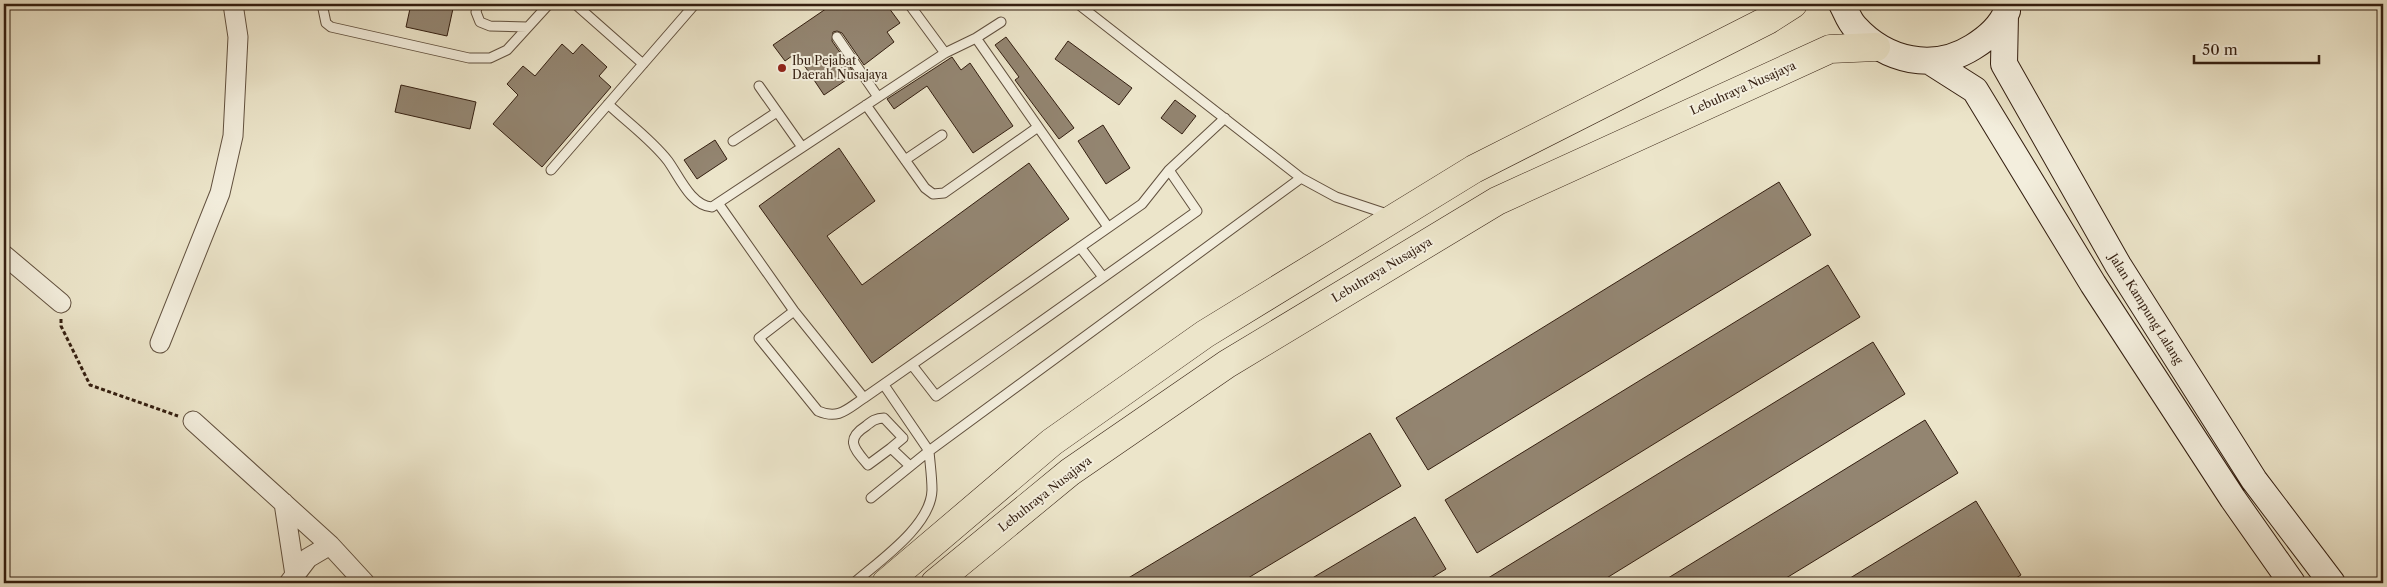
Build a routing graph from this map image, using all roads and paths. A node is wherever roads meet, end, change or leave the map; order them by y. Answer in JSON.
{"nodes":[{"id":1,"x":233,"y":4,"type":"edge"},
{"id":2,"x":322,"y":4,"type":"edge"},
{"id":3,"x":478,"y":4,"type":"edge"},
{"id":4,"x":548,"y":4,"type":"edge"},
{"id":5,"x":575,"y":4,"type":"edge"},
{"id":6,"x":695,"y":4,"type":"edge"},
{"id":7,"x":909,"y":4,"type":"edge"},
{"id":8,"x":1078,"y":4,"type":"edge"},
{"id":9,"x":1793,"y":4,"type":"edge"},
{"id":10,"x":1842,"y":4,"type":"edge"},
{"id":11,"x":2007,"y":9,"type":"edge"},
{"id":12,"x":1001,"y":22,"type":"dead end"},
{"id":13,"x":527,"y":27,"type":"junction"},
{"id":14,"x":837,"y":36,"type":"dead end"},
{"id":15,"x":976,"y":38,"type":"junction"},
{"id":16,"x":1876,"y":47,"type":"junction"},
{"id":17,"x":945,"y":53,"type":"junction"},
{"id":18,"x":1931,"y":62,"type":"junction"},
{"id":19,"x":643,"y":64,"type":"junction"},
{"id":20,"x":760,"y":86,"type":"dead end"},
{"id":21,"x":878,"y":97,"type":"junction"},
{"id":22,"x":608,"y":104,"type":"junction"},
{"id":23,"x":866,"y":105,"type":"junction"},
{"id":24,"x":777,"y":112,"type":"junction"},
{"id":25,"x":1225,"y":118,"type":"junction"},
{"id":26,"x":1038,"y":127,"type":"junction"},
{"id":27,"x":942,"y":135,"type":"dead end"},
{"id":28,"x":733,"y":141,"type":"dead end"},
{"id":29,"x":802,"y":147,"type":"junction"},
{"id":30,"x":905,"y":160,"type":"junction"},
{"id":31,"x":551,"y":170,"type":"dead end"},
{"id":32,"x":1169,"y":170,"type":"junction"},
{"id":33,"x":1301,"y":178,"type":"junction"},
{"id":34,"x":718,"y":203,"type":"junction"},
{"id":35,"x":1396,"y":217,"type":"junction"},
{"id":36,"x":1108,"y":227,"type":"junction"},
{"id":37,"x":1080,"y":247,"type":"junction"},
{"id":38,"x":4,"y":255,"type":"edge"},
{"id":39,"x":1103,"y":278,"type":"junction"},
{"id":40,"x":61,"y":303,"type":"joint"},
{"id":41,"x":794,"y":310,"type":"junction"},
{"id":42,"x":160,"y":343,"type":"dead end"},
{"id":43,"x":912,"y":365,"type":"junction"},
{"id":44,"x":884,"y":385,"type":"junction"},
{"id":45,"x":864,"y":398,"type":"junction"},
{"id":46,"x":193,"y":421,"type":"joint"},
{"id":47,"x":891,"y":448,"type":"junction"},
{"id":48,"x":929,"y":451,"type":"junction"},
{"id":49,"x":910,"y":466,"type":"junction"},
{"id":50,"x":871,"y":498,"type":"dead end"},
{"id":51,"x":284,"y":503,"type":"junction"},
{"id":52,"x":330,"y":545,"type":"junction"},
{"id":53,"x":349,"y":576,"type":"edge"},
{"id":54,"x":294,"y":580,"type":"edge"},
{"id":55,"x":364,"y":583,"type":"edge"},
{"id":56,"x":854,"y":583,"type":"edge"},
{"id":57,"x":886,"y":583,"type":"edge"},
{"id":58,"x":934,"y":583,"type":"edge"},
{"id":59,"x":2292,"y":583,"type":"edge"},
{"id":60,"x":2332,"y":583,"type":"edge"}],
"edges":[{"from":1,"to":42,"type":"street"},
{"from":2,"to":13,"type":"lane"},
{"from":3,"to":13,"type":"lane"},
{"from":4,"to":13,"type":"lane"},
{"from":5,"to":19,"type":"lane"},
{"from":6,"to":19,"type":"lane"},
{"from":7,"to":17,"type":"lane"},
{"from":8,"to":25,"type":"lane"},
{"from":9,"to":35,"type":"main road"},
{"from":10,"to":16,"type":"main road"},
{"from":11,"to":18,"type":"main road"},
{"from":11,"to":60,"type":"main road","name":"Jalan Kampung Lalang"},
{"from":12,"to":15,"type":"lane"},
{"from":14,"to":21,"type":"lane"},
{"from":15,"to":17,"type":"lane"},
{"from":15,"to":26,"type":"lane"},
{"from":16,"to":18,"type":"main road"},
{"from":16,"to":58,"type":"main road","name":"Lebuhraya Nusajaya"},
{"from":17,"to":21,"type":"lane"},
{"from":18,"to":59,"type":"main road"},
{"from":19,"to":22,"type":"lane"},
{"from":20,"to":24,"type":"lane"},
{"from":21,"to":23,"type":"lane"},
{"from":22,"to":31,"type":"lane"},
{"from":22,"to":34,"type":"lane"},
{"from":23,"to":29,"type":"lane"},
{"from":23,"to":30,"type":"lane"},
{"from":24,"to":28,"type":"lane"},
{"from":24,"to":29,"type":"lane"},
{"from":25,"to":32,"type":"lane"},
{"from":25,"to":33,"type":"lane"},
{"from":26,"to":30,"type":"lane"},
{"from":26,"to":36,"type":"lane"},
{"from":27,"to":30,"type":"lane"},
{"from":29,"to":34,"type":"lane"},
{"from":32,"to":36,"type":"lane"},
{"from":32,"to":39,"type":"lane"},
{"from":33,"to":35,"type":"lane"},
{"from":33,"to":48,"type":"lane"},
{"from":34,"to":41,"type":"lane"},
{"from":35,"to":57,"type":"main road"},
{"from":36,"to":37,"type":"lane"},
{"from":37,"to":39,"type":"lane"},
{"from":37,"to":43,"type":"lane"},
{"from":38,"to":40,"type":"street"},
{"from":39,"to":43,"type":"lane"},
{"from":40,"to":46,"type":"path"},
{"from":41,"to":45,"type":"lane"},
{"from":41,"to":45,"type":"lane"},
{"from":43,"to":44,"type":"lane"},
{"from":44,"to":45,"type":"lane"},
{"from":44,"to":48,"type":"lane"},
{"from":46,"to":51,"type":"street"},
{"from":47,"to":47,"type":"lane"},
{"from":47,"to":49,"type":"lane"},
{"from":48,"to":49,"type":"lane"},
{"from":48,"to":56,"type":"lane"},
{"from":49,"to":50,"type":"lane"},
{"from":51,"to":52,"type":"street"},
{"from":51,"to":54,"type":"street"},
{"from":52,"to":53,"type":"street"},
{"from":52,"to":54,"type":"street"},
{"from":53,"to":55,"type":"street"}]}
